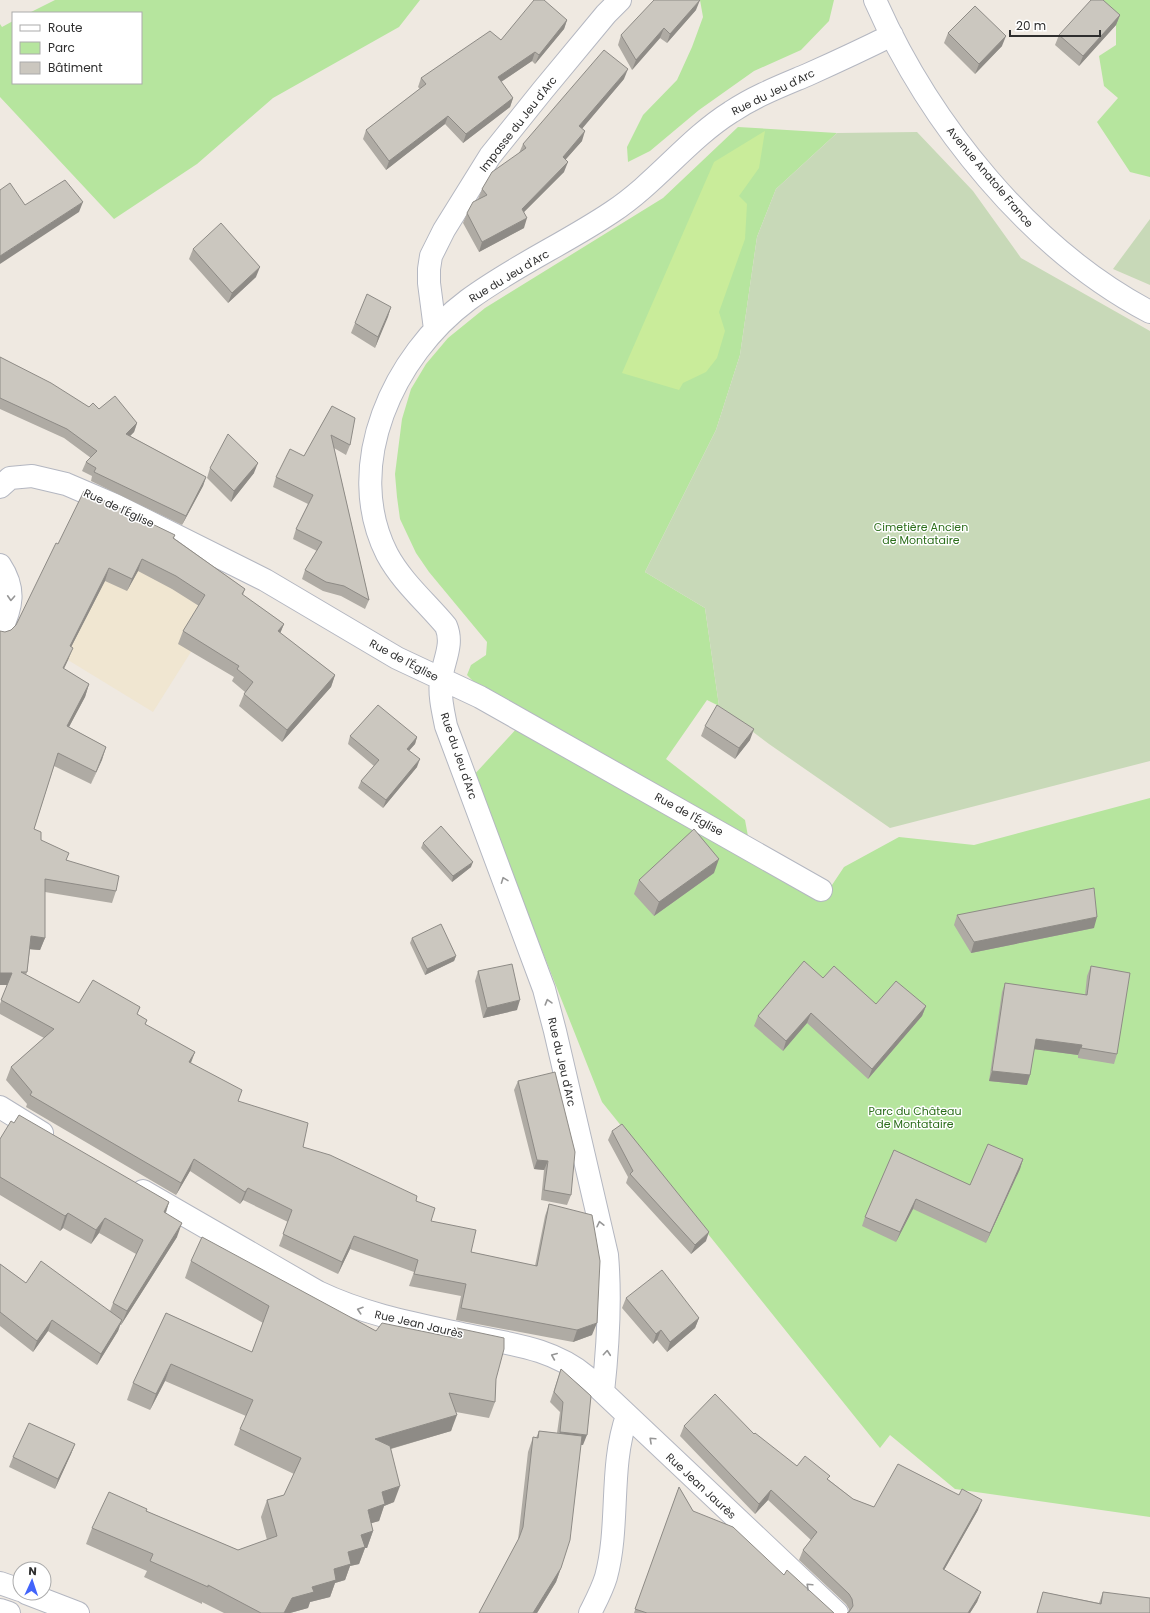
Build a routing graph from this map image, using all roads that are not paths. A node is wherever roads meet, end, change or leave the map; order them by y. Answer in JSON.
{"nodes":[{"id":1,"x":620,"y":0,"type":"edge"},
{"id":2,"x":875,"y":0,"type":"edge"},
{"id":3,"x":892,"y":35,"type":"junction"},
{"id":4,"x":1150,"y":312,"type":"edge"},
{"id":5,"x":435,"y":329,"type":"junction"},
{"id":6,"x":3,"y":479,"type":"edge"},
{"id":7,"x":0,"y":564,"type":"edge"},
{"id":8,"x":0,"y":632,"type":"edge"},
{"id":9,"x":441,"y":680,"type":"junction"},
{"id":10,"x":821,"y":890,"type":"dead end"},
{"id":11,"x":0,"y":1107,"type":"edge"},
{"id":12,"x":61,"y":1144,"type":"edge"},
{"id":13,"x":128,"y":1182,"type":"edge"},
{"id":14,"x":603,"y":1392,"type":"junction"},
{"id":15,"x":627,"y":1416,"type":"junction"},
{"id":16,"x":0,"y":1583,"type":"edge"},
{"id":17,"x":12,"y":1587,"type":"edge"},
{"id":18,"x":47,"y":1601,"type":"edge"},
{"id":19,"x":0,"y":1610,"type":"edge"},
{"id":20,"x":9,"y":1613,"type":"edge"},
{"id":21,"x":78,"y":1613,"type":"edge"},
{"id":22,"x":590,"y":1613,"type":"edge"},
{"id":23,"x":837,"y":1613,"type":"edge"}],
"edges":[{"from":1,"to":5,"type":"street","name":"Impasse du Jeu d'Arc"},
{"from":2,"to":3,"type":"street","name":"Avenue Anatole France"},
{"from":3,"to":4,"type":"street","name":"Avenue Anatole France"},
{"from":3,"to":5,"type":"street","name":"Rue du Jeu d'Arc"},
{"from":5,"to":9,"type":"street","name":"Rue du Jeu d'Arc"},
{"from":6,"to":9,"type":"street","name":"Rue de l'Église"},
{"from":7,"to":8,"type":"street","one_way":true},
{"from":9,"to":10,"type":"street","name":"Rue de l'Église"},
{"from":14,"to":9,"type":"street","name":"Rue du Jeu d'Arc","one_way":true},
{"from":11,"to":12,"type":"street"},
{"from":14,"to":13,"type":"street","name":"Rue Jean Jaurès","one_way":true},
{"from":14,"to":15,"type":"street","name":"Rue Jean Jaurès"},
{"from":15,"to":22,"type":"street"},
{"from":23,"to":15,"type":"street","name":"Rue Jean Jaurès","one_way":true},
{"from":16,"to":17,"type":"street"},
{"from":18,"to":21,"type":"street"},
{"from":19,"to":20,"type":"street"}]}
